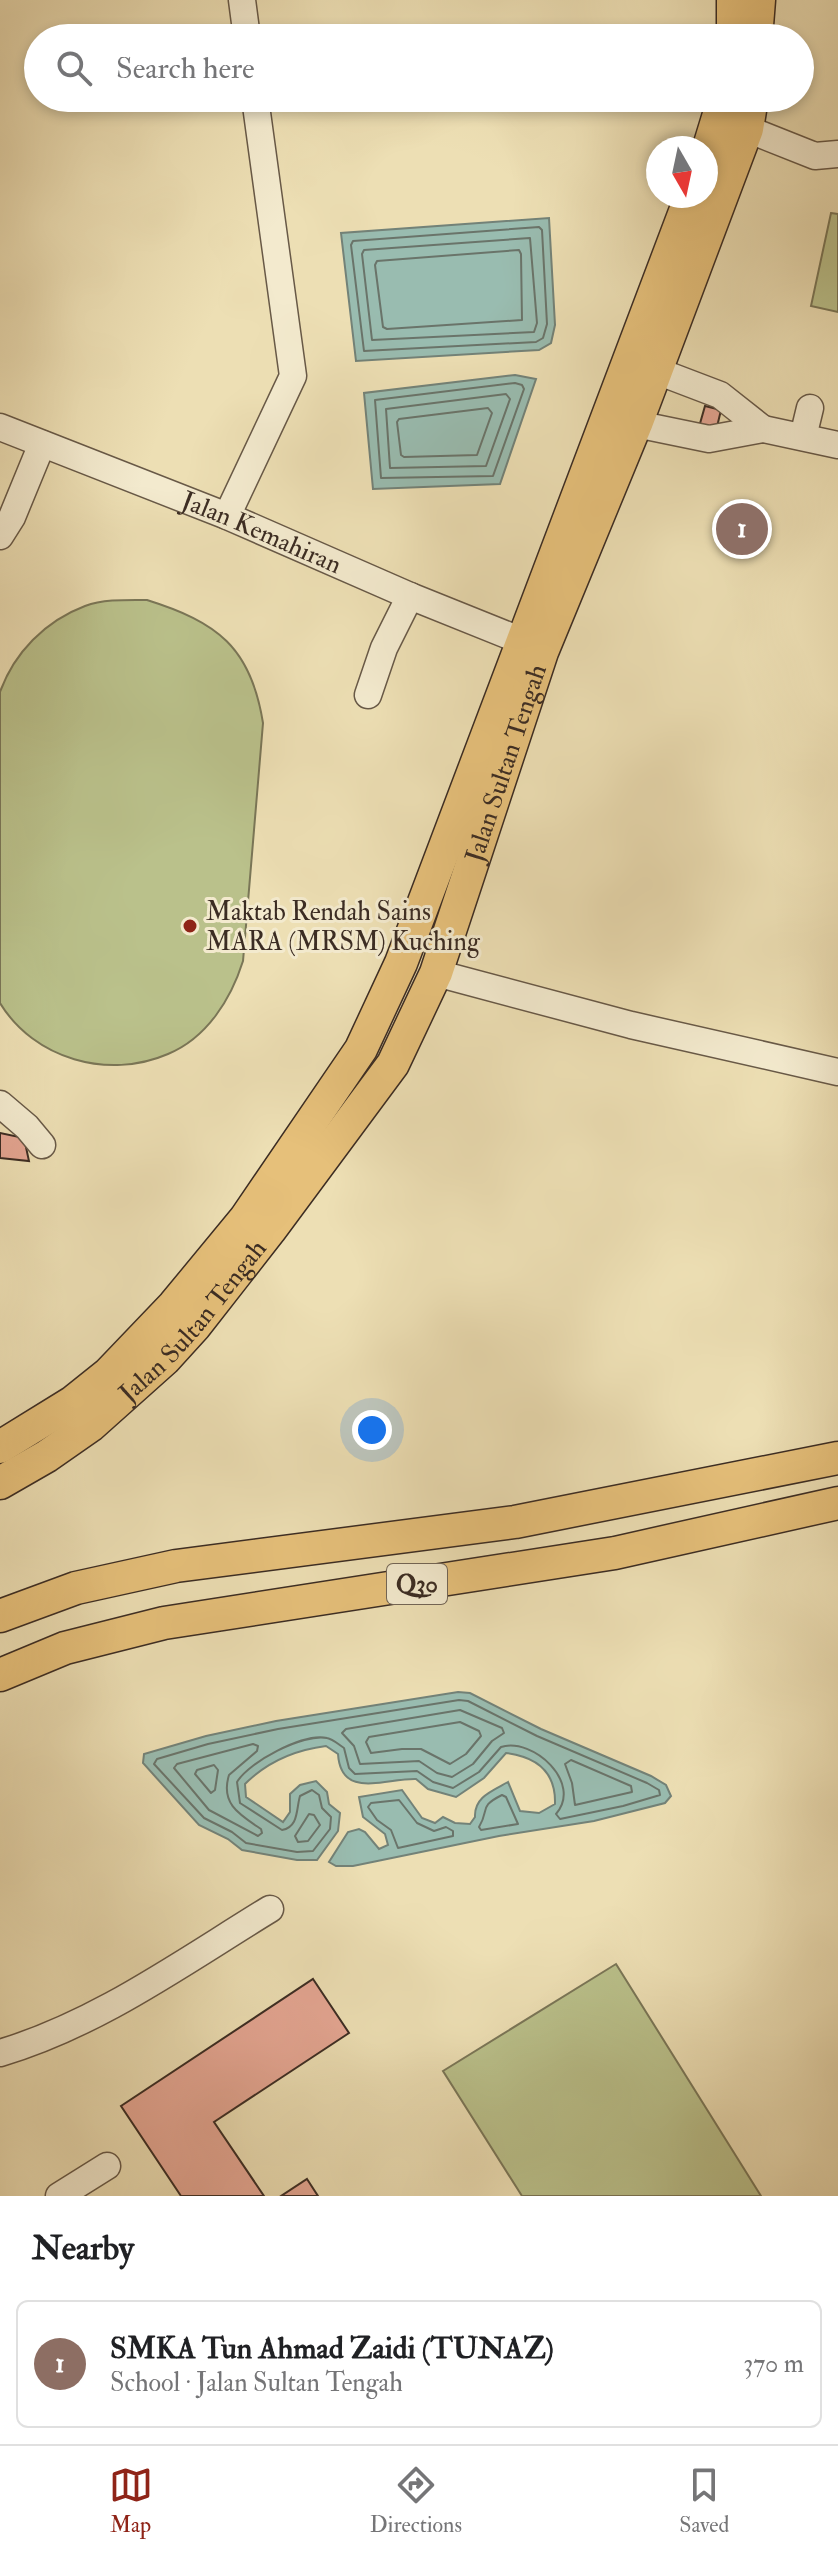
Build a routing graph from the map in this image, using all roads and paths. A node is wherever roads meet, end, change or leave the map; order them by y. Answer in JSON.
{"nodes":[{"id":1,"x":242,"y":0,"type":"edge"},
{"id":2,"x":733,"y":0,"type":"edge"},
{"id":3,"x":759,"y":0,"type":"edge"},
{"id":4,"x":245,"y":24,"type":"edge"},
{"id":5,"x":733,"y":24,"type":"edge"},
{"id":6,"x":757,"y":24,"type":"edge"},
{"id":7,"x":257,"y":112,"type":"edge"},
{"id":8,"x":720,"y":112,"type":"edge"},
{"id":9,"x":749,"y":114,"type":"edge"},
{"id":10,"x":712,"y":136,"type":"edge"},
{"id":11,"x":838,"y":154,"type":"edge"},
{"id":12,"x":686,"y":208,"type":"edge"},
{"id":13,"x":657,"y":371,"type":"junction"},
{"id":14,"x":810,"y":408,"type":"dead end"},
{"id":15,"x":636,"y":424,"type":"junction"},
{"id":16,"x":0,"y":427,"type":"edge"},
{"id":17,"x":763,"y":429,"type":"junction"},
{"id":18,"x":803,"y":437,"type":"junction"},
{"id":19,"x":42,"y":444,"type":"junction"},
{"id":20,"x":838,"y":445,"type":"edge"},
{"id":21,"x":227,"y":516,"type":"junction"},
{"id":22,"x":0,"y":536,"type":"edge"},
{"id":23,"x":410,"y":596,"type":"junction"},
{"id":24,"x":522,"y":641,"type":"junction"},
{"id":25,"x":368,"y":695,"type":"dead end"},
{"id":26,"x":436,"y":973,"type":"junction"},
{"id":27,"x":838,"y":1072,"type":"edge"},
{"id":28,"x":0,"y":1104,"type":"edge"},
{"id":29,"x":42,"y":1145,"type":"dead end"},
{"id":30,"x":0,"y":1447,"type":"edge"},
{"id":31,"x":838,"y":1458,"type":"edge"},
{"id":32,"x":0,"y":1483,"type":"edge"},
{"id":33,"x":838,"y":1503,"type":"edge"},
{"id":34,"x":0,"y":1616,"type":"edge"},
{"id":35,"x":0,"y":1675,"type":"edge"},
{"id":36,"x":270,"y":1909,"type":"dead end"},
{"id":37,"x":0,"y":2053,"type":"edge"},
{"id":38,"x":107,"y":2166,"type":"dead end"},
{"id":39,"x":59,"y":2196,"type":"edge"}],
"edges":[{"from":1,"to":4,"type":"street"},
{"from":2,"to":5,"type":"main road"},
{"from":3,"to":6,"type":"main road"},
{"from":7,"to":21,"type":"street"},
{"from":8,"to":10,"type":"main road"},
{"from":9,"to":11,"type":"street"},
{"from":9,"to":13,"type":"main road","name":"Jalan Sultan Tengah"},
{"from":12,"to":24,"type":"main road","name":"Jalan Sultan Tengah"},
{"from":13,"to":15,"type":"main road","name":"Jalan Sultan Tengah"},
{"from":13,"to":17,"type":"street"},
{"from":14,"to":18,"type":"street"},
{"from":15,"to":17,"type":"street"},
{"from":15,"to":26,"type":"main road","name":"Jalan Sultan Tengah"},
{"from":16,"to":19,"type":"street","name":"Jalan Kemahiran"},
{"from":17,"to":18,"type":"street"},
{"from":18,"to":20,"type":"street"},
{"from":19,"to":21,"type":"street","name":"Jalan Kemahiran"},
{"from":19,"to":22,"type":"street"},
{"from":21,"to":23,"type":"street","name":"Jalan Kemahiran"},
{"from":23,"to":24,"type":"street","name":"Jalan Kemahiran"},
{"from":23,"to":25,"type":"street"},
{"from":24,"to":30,"type":"main road","name":"Jalan Sultan Tengah"},
{"from":26,"to":27,"type":"street"},
{"from":26,"to":32,"type":"main road","name":"Jalan Sultan Tengah"},
{"from":28,"to":29,"type":"street"},
{"from":31,"to":34,"type":"main road","number":"Q30"},
{"from":33,"to":35,"type":"main road","number":"Q30"},
{"from":36,"to":37,"type":"street"},
{"from":38,"to":39,"type":"street"}]}
